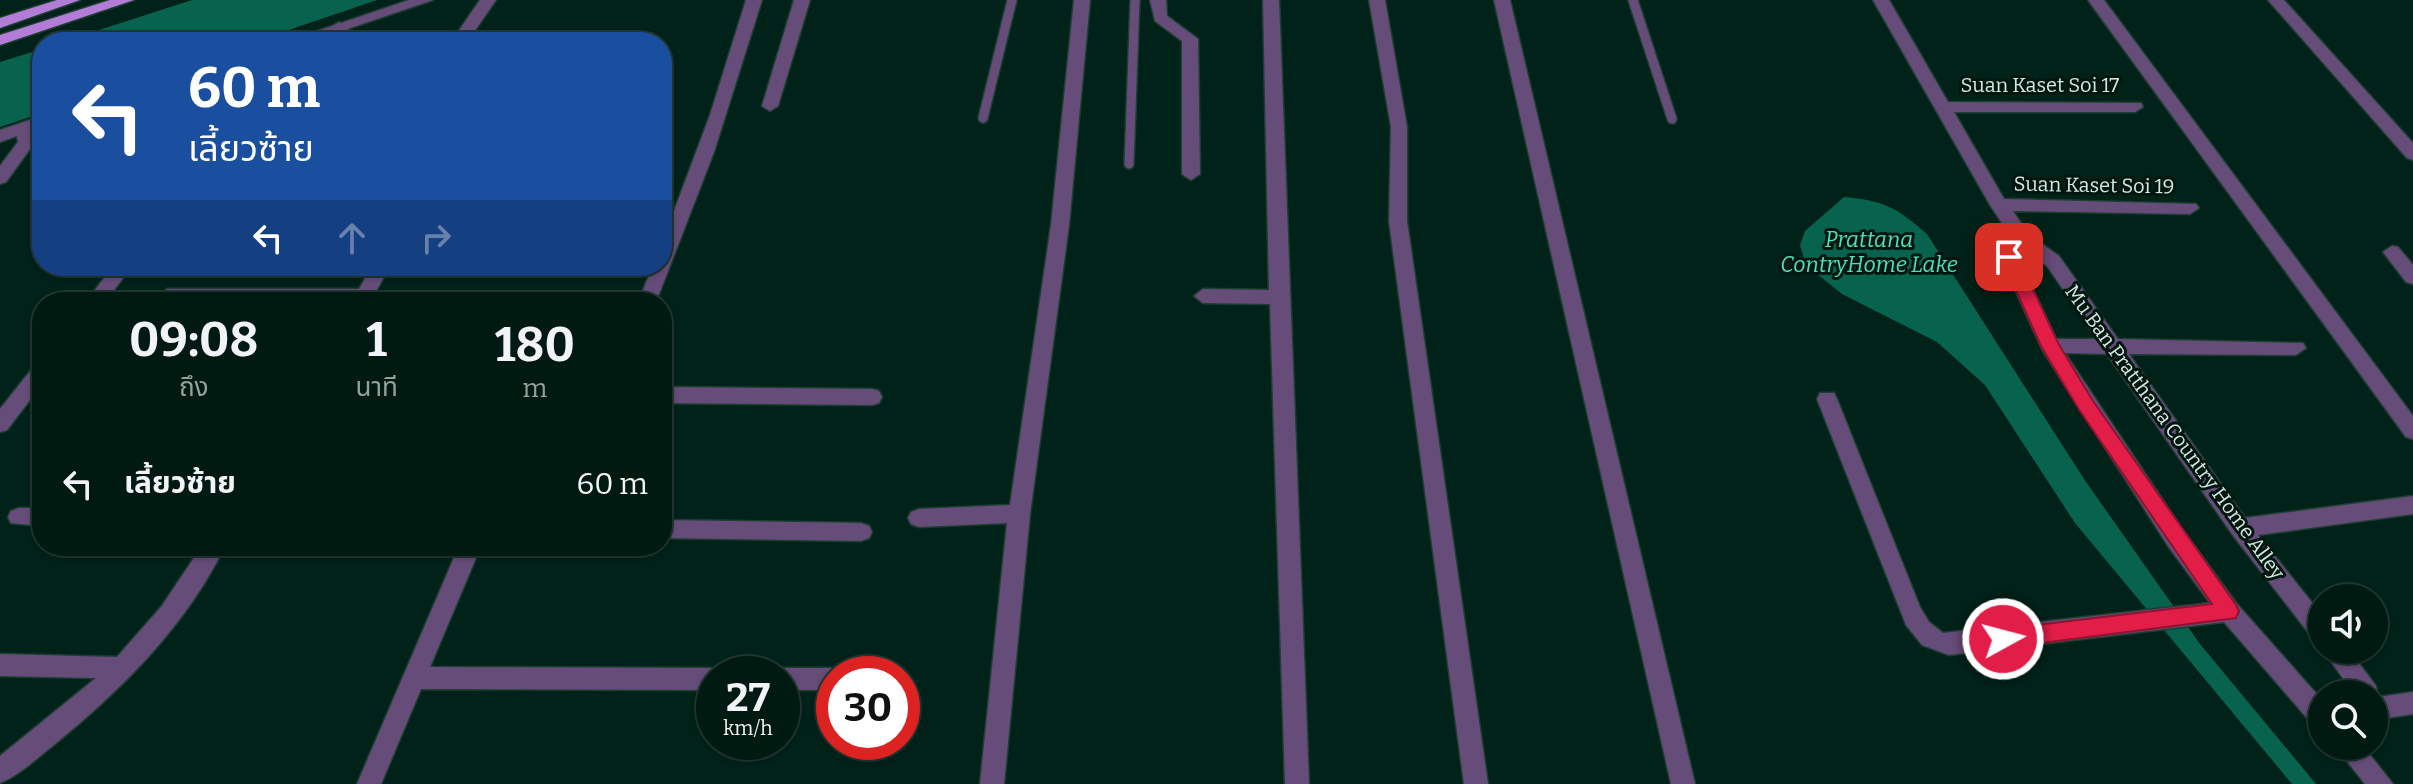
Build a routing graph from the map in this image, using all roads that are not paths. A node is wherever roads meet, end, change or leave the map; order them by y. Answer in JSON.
{"nodes":[{"id":1,"x":72,"y":0,"type":"edge"},
{"id":2,"x":126,"y":0,"type":"edge"},
{"id":3,"x":425,"y":0,"type":"edge"},
{"id":4,"x":488,"y":0,"type":"edge"},
{"id":5,"x":754,"y":0,"type":"edge"},
{"id":6,"x":802,"y":0,"type":"edge"},
{"id":7,"x":1012,"y":0,"type":"edge"},
{"id":8,"x":1082,"y":0,"type":"edge"},
{"id":9,"x":1135,"y":0,"type":"edge"},
{"id":10,"x":1158,"y":0,"type":"edge"},
{"id":11,"x":1271,"y":0,"type":"edge"},
{"id":12,"x":1377,"y":0,"type":"edge"},
{"id":13,"x":1502,"y":0,"type":"edge"},
{"id":14,"x":1633,"y":0,"type":"edge"},
{"id":15,"x":1881,"y":0,"type":"edge"},
{"id":16,"x":2096,"y":0,"type":"edge"},
{"id":17,"x":2276,"y":0,"type":"edge"},
{"id":18,"x":0,"y":23,"type":"edge"},
{"id":19,"x":339,"y":27,"type":"junction"},
{"id":20,"x":325,"y":32,"type":"edge"},
{"id":21,"x":344,"y":32,"type":"edge"},
{"id":22,"x":466,"y":32,"type":"edge"},
{"id":23,"x":7,"y":37,"type":"edge"},
{"id":24,"x":0,"y":46,"type":"edge"},
{"id":25,"x":770,"y":106,"type":"dead end"},
{"id":26,"x":1946,"y":107,"type":"junction"},
{"id":27,"x":2135,"y":107,"type":"dead end"},
{"id":28,"x":983,"y":118,"type":"dead end"},
{"id":29,"x":1672,"y":119,"type":"dead end"},
{"id":30,"x":32,"y":124,"type":"edge"},
{"id":31,"x":23,"y":127,"type":"junction"},
{"id":32,"x":0,"y":136,"type":"edge"},
{"id":33,"x":2413,"y":154,"type":"edge"},
{"id":34,"x":1129,"y":164,"type":"dead end"},
{"id":35,"x":1191,"y":174,"type":"dead end"},
{"id":36,"x":0,"y":178,"type":"edge"},
{"id":37,"x":1999,"y":205,"type":"junction"},
{"id":38,"x":2190,"y":208,"type":"dead end"},
{"id":39,"x":672,"y":235,"type":"edge"},
{"id":40,"x":2022,"y":238,"type":"junction"},
{"id":41,"x":2392,"y":252,"type":"dead end"},
{"id":42,"x":115,"y":276,"type":"edge"},
{"id":43,"x":2413,"y":277,"type":"edge"},
{"id":44,"x":103,"y":292,"type":"edge"},
{"id":45,"x":1203,"y":296,"type":"dead end"},
{"id":46,"x":1282,"y":297,"type":"junction"},
{"id":47,"x":2050,"y":346,"type":"junction"},
{"id":48,"x":2111,"y":347,"type":"junction"},
{"id":49,"x":2296,"y":348,"type":"dead end"},
{"id":50,"x":32,"y":383,"type":"edge"},
{"id":51,"x":672,"y":395,"type":"edge"},
{"id":52,"x":872,"y":397,"type":"dead end"},
{"id":53,"x":1827,"y":399,"type":"dead end"},
{"id":54,"x":0,"y":424,"type":"edge"},
{"id":55,"x":2413,"y":431,"type":"edge"},
{"id":56,"x":2413,"y":505,"type":"edge"},
{"id":57,"x":1019,"y":514,"type":"junction"},
{"id":58,"x":19,"y":517,"type":"dead end"},
{"id":59,"x":32,"y":517,"type":"edge"},
{"id":60,"x":919,"y":518,"type":"dead end"},
{"id":61,"x":2240,"y":528,"type":"junction"},
{"id":62,"x":672,"y":529,"type":"edge"},
{"id":63,"x":861,"y":532,"type":"dead end"},
{"id":64,"x":208,"y":556,"type":"edge"},
{"id":65,"x":466,"y":556,"type":"edge"},
{"id":66,"x":2229,"y":611,"type":"junction"},
{"id":67,"x":2308,"y":615,"type":"edge"},
{"id":68,"x":0,"y":665,"type":"edge"},
{"id":69,"x":126,"y":668,"type":"junction"},
{"id":70,"x":413,"y":678,"type":"junction"},
{"id":71,"x":696,"y":679,"type":"edge"},
{"id":72,"x":2308,"y":702,"type":"edge"},
{"id":73,"x":2388,"y":703,"type":"edge"},
{"id":74,"x":2413,"y":703,"type":"edge"},
{"id":75,"x":2360,"y":760,"type":"edge"},
{"id":76,"x":0,"y":771,"type":"edge"},
{"id":77,"x":369,"y":784,"type":"edge"},
{"id":78,"x":992,"y":784,"type":"edge"},
{"id":79,"x":1297,"y":784,"type":"edge"},
{"id":80,"x":1476,"y":784,"type":"edge"},
{"id":81,"x":1683,"y":784,"type":"edge"},
{"id":82,"x":2381,"y":784,"type":"edge"}],
"edges":[{"from":1,"to":18,"type":"main road"},
{"from":2,"to":23,"type":"main road"},
{"from":3,"to":19,"type":"street"},
{"from":4,"to":22,"type":"street"},
{"from":5,"to":39,"type":"street"},
{"from":6,"to":25,"type":"street"},
{"from":7,"to":28,"type":"lane"},
{"from":8,"to":57,"type":"street"},
{"from":9,"to":34,"type":"lane"},
{"from":10,"to":35,"type":"street"},
{"from":11,"to":46,"type":"street"},
{"from":12,"to":80,"type":"street"},
{"from":13,"to":81,"type":"street"},
{"from":14,"to":29,"type":"lane"},
{"from":15,"to":26,"type":"street","name":"Mu Ban Pratthana Country Home Alley"},
{"from":16,"to":55,"type":"street"},
{"from":17,"to":33,"type":"street"},
{"from":19,"to":20,"type":"street"},
{"from":19,"to":21,"type":"street"},
{"from":23,"to":24,"type":"street"},
{"from":26,"to":27,"type":"street","name":"Suan Kaset Soi 17"},
{"from":26,"to":37,"type":"street","name":"Mu Ban Pratthana Country Home Alley"},
{"from":30,"to":31,"type":"street"},
{"from":31,"to":32,"type":"street"},
{"from":31,"to":36,"type":"street"},
{"from":37,"to":38,"type":"street","name":"Suan Kaset Soi 19"},
{"from":37,"to":40,"type":"street","name":"Mu Ban Pratthana Country Home Alley"},
{"from":40,"to":47,"type":"street"},
{"from":40,"to":48,"type":"street","name":"Mu Ban Pratthana Country Home Alley"},
{"from":41,"to":43,"type":"street"},
{"from":42,"to":44,"type":"street"},
{"from":45,"to":46,"type":"street"},
{"from":46,"to":79,"type":"street"},
{"from":47,"to":48,"type":"street"},
{"from":47,"to":66,"type":"street"},
{"from":48,"to":49,"type":"street"},
{"from":48,"to":61,"type":"street","name":"Mu Ban Pratthana Country Home Alley"},
{"from":50,"to":54,"type":"street"},
{"from":51,"to":52,"type":"street"},
{"from":53,"to":66,"type":"street"},
{"from":56,"to":61,"type":"street"},
{"from":57,"to":60,"type":"street"},
{"from":57,"to":78,"type":"street"},
{"from":58,"to":59,"type":"street"},
{"from":61,"to":67,"type":"street","name":"Mu Ban Pratthana Country Home Alley"},
{"from":62,"to":63,"type":"street"},
{"from":64,"to":69,"type":"street"},
{"from":65,"to":70,"type":"street"},
{"from":66,"to":72,"type":"street"},
{"from":68,"to":69,"type":"street"},
{"from":69,"to":76,"type":"street"},
{"from":70,"to":71,"type":"street"},
{"from":70,"to":77,"type":"street"},
{"from":73,"to":74,"type":"street"},
{"from":75,"to":82,"type":"street"}]}
